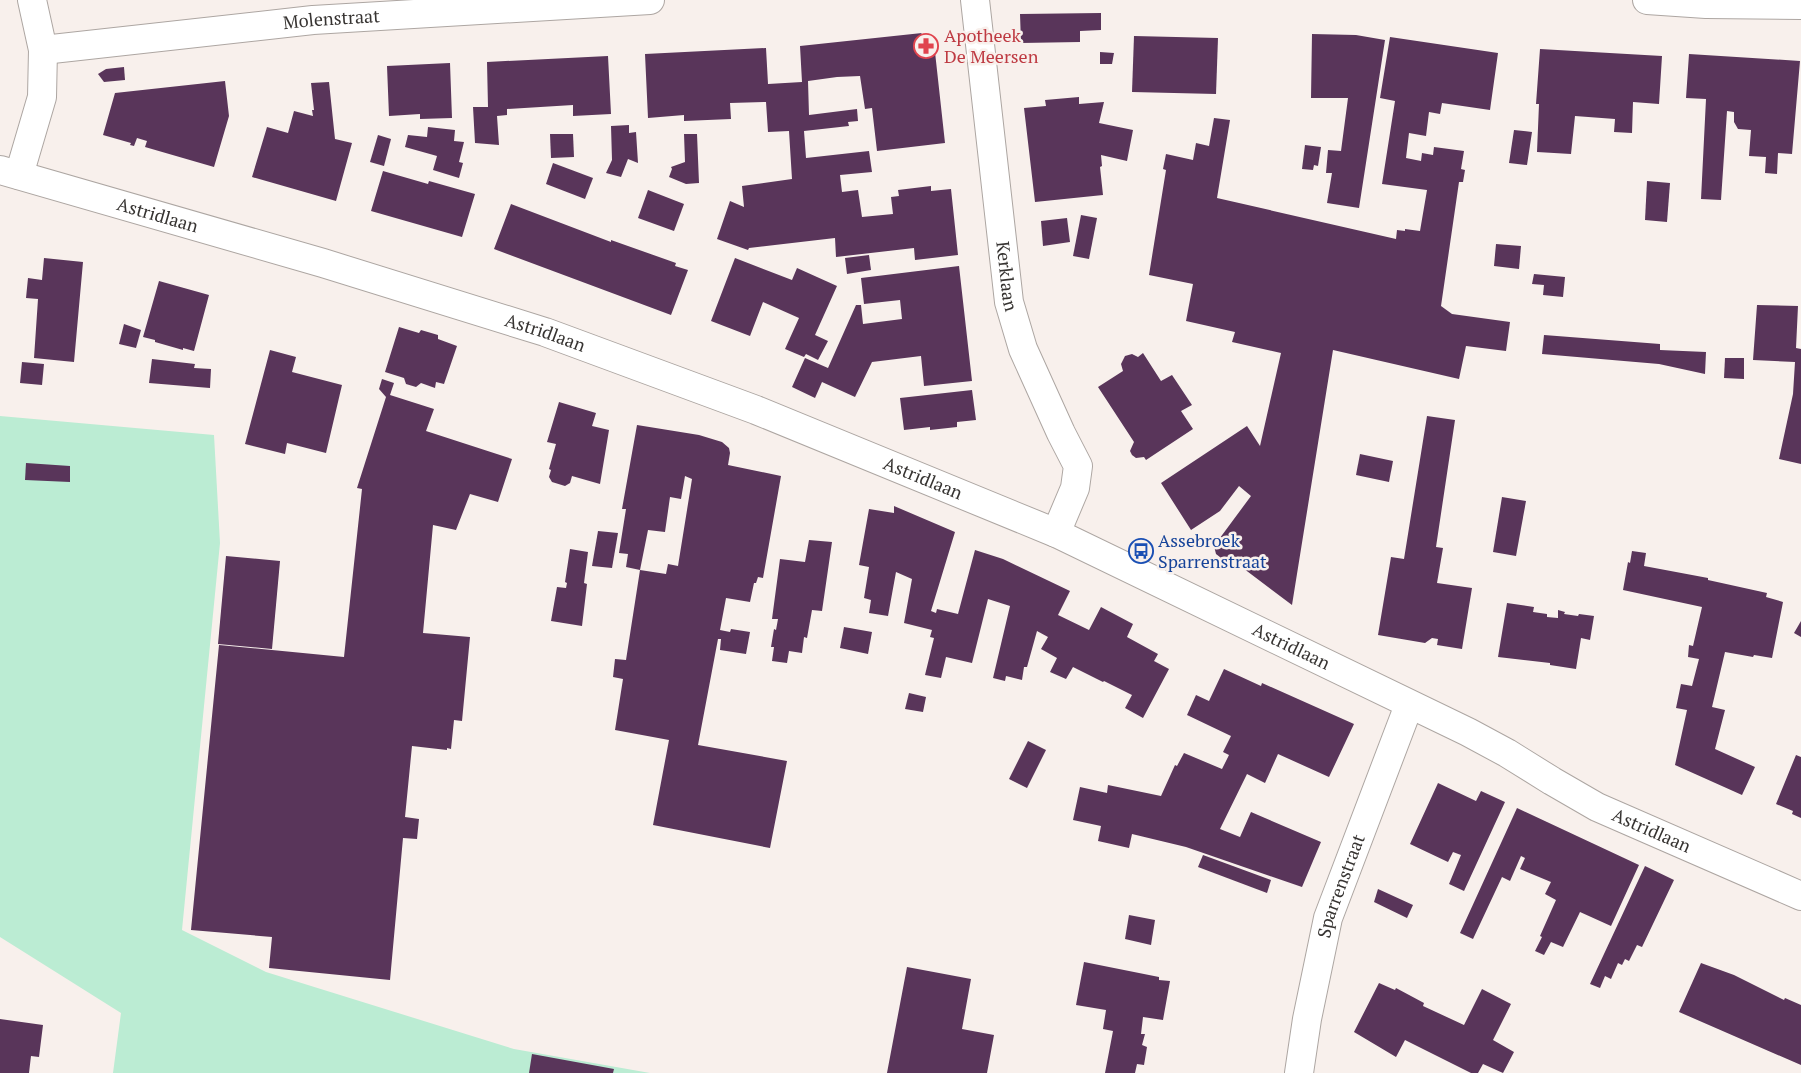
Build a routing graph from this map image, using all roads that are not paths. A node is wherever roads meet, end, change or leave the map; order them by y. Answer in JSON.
{"nodes":[{"id":1,"x":32,"y":0,"type":"edge"},
{"id":2,"x":650,"y":0,"type":"edge"},
{"id":3,"x":975,"y":0,"type":"edge"},
{"id":4,"x":1647,"y":0,"type":"edge"},
{"id":5,"x":1706,"y":2,"type":"edge"},
{"id":6,"x":569,"y":3,"type":"edge"},
{"id":7,"x":1801,"y":5,"type":"edge"},
{"id":8,"x":43,"y":50,"type":"junction"},
{"id":9,"x":9,"y":173,"type":"edge"},
{"id":10,"x":1056,"y":533,"type":"junction"},
{"id":11,"x":1409,"y":705,"type":"junction"},
{"id":12,"x":1801,"y":896,"type":"edge"},
{"id":13,"x":1299,"y":1073,"type":"edge"}],
"edges":[{"from":1,"to":8,"type":"main road"},
{"from":2,"to":6,"type":"main road","name":"Molenstraat"},
{"from":3,"to":10,"type":"main road","name":"Kerklaan"},
{"from":4,"to":5,"type":"main road"},
{"from":5,"to":7,"type":"main road"},
{"from":6,"to":8,"type":"main road","name":"Molenstraat"},
{"from":8,"to":9,"type":"main road"},
{"from":9,"to":10,"type":"main road","name":"Astridlaan"},
{"from":10,"to":11,"type":"main road","name":"Astridlaan"},
{"from":11,"to":12,"type":"main road","name":"Astridlaan"},
{"from":11,"to":13,"type":"main road","name":"Sparrenstraat"}]}
